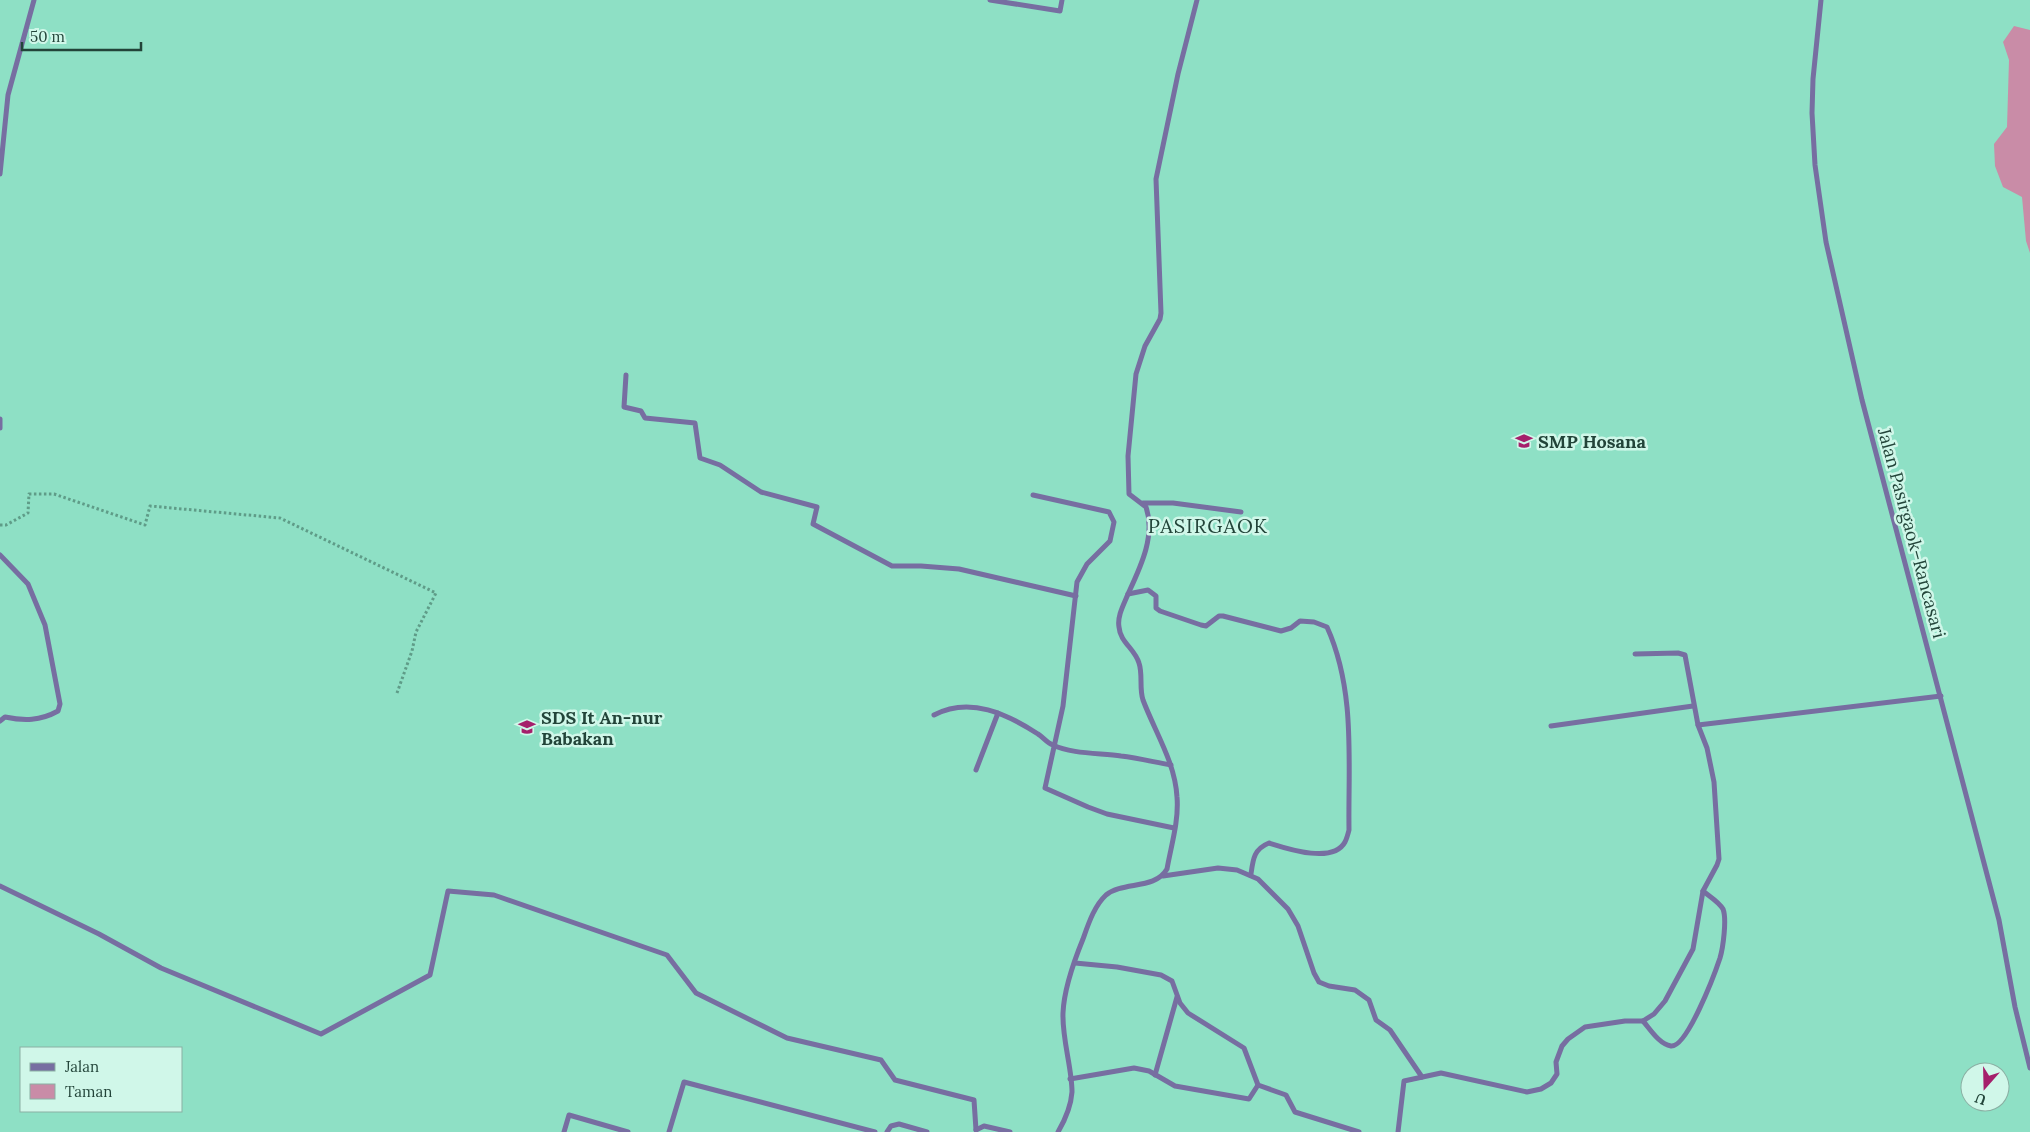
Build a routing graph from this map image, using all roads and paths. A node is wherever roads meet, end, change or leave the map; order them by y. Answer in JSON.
{"nodes":[{"id":1,"x":34,"y":0,"type":"edge"},
{"id":2,"x":990,"y":0,"type":"edge"},
{"id":3,"x":1062,"y":0,"type":"edge"},
{"id":4,"x":1197,"y":0,"type":"edge"},
{"id":5,"x":1821,"y":0,"type":"edge"},
{"id":6,"x":0,"y":174,"type":"edge"},
{"id":7,"x":626,"y":375,"type":"dead end"},
{"id":8,"x":0,"y":419,"type":"edge"},
{"id":9,"x":0,"y":428,"type":"edge"},
{"id":10,"x":1033,"y":495,"type":"dead end"},
{"id":11,"x":1143,"y":503,"type":"junction"},
{"id":12,"x":1241,"y":512,"type":"dead end"},
{"id":13,"x":0,"y":524,"type":"edge"},
{"id":14,"x":0,"y":555,"type":"edge"},
{"id":15,"x":1128,"y":594,"type":"junction"},
{"id":16,"x":1076,"y":596,"type":"junction"},
{"id":17,"x":1635,"y":654,"type":"dead end"},
{"id":18,"x":397,"y":692,"type":"dead end"},
{"id":19,"x":1941,"y":696,"type":"junction"},
{"id":20,"x":1693,"y":706,"type":"junction"},
{"id":21,"x":998,"y":713,"type":"junction"},
{"id":22,"x":934,"y":715,"type":"dead end"},
{"id":23,"x":0,"y":721,"type":"edge"},
{"id":24,"x":1698,"y":725,"type":"junction"},
{"id":25,"x":1551,"y":726,"type":"dead end"},
{"id":26,"x":1053,"y":746,"type":"junction"},
{"id":27,"x":1170,"y":765,"type":"junction"},
{"id":28,"x":976,"y":770,"type":"dead end"},
{"id":29,"x":1174,"y":828,"type":"junction"},
{"id":30,"x":1251,"y":874,"type":"junction"},
{"id":31,"x":1163,"y":876,"type":"junction"},
{"id":32,"x":0,"y":886,"type":"edge"},
{"id":33,"x":1703,"y":891,"type":"junction"},
{"id":34,"x":1075,"y":963,"type":"junction"},
{"id":35,"x":1177,"y":997,"type":"junction"},
{"id":36,"x":1642,"y":1021,"type":"junction"},
{"id":37,"x":2030,"y":1068,"type":"edge"},
{"id":38,"x":1155,"y":1075,"type":"junction"},
{"id":39,"x":1422,"y":1077,"type":"junction"},
{"id":40,"x":1070,"y":1079,"type":"junction"},
{"id":41,"x":1258,"y":1085,"type":"junction"},
{"id":42,"x":975,"y":1131,"type":"edge"},
{"id":43,"x":564,"y":1132,"type":"edge"},
{"id":44,"x":628,"y":1132,"type":"edge"},
{"id":45,"x":669,"y":1132,"type":"edge"},
{"id":46,"x":875,"y":1132,"type":"edge"},
{"id":47,"x":887,"y":1132,"type":"edge"},
{"id":48,"x":927,"y":1132,"type":"edge"},
{"id":49,"x":1010,"y":1132,"type":"edge"},
{"id":50,"x":1058,"y":1132,"type":"edge"},
{"id":51,"x":1360,"y":1132,"type":"edge"},
{"id":52,"x":1398,"y":1132,"type":"edge"}],
"edges":[{"from":1,"to":6,"type":"street"},
{"from":2,"to":3,"type":"street"},
{"from":4,"to":11,"type":"street"},
{"from":5,"to":19,"type":"street","name":"Jalan Pasirgaok–Rancasari"},
{"from":7,"to":16,"type":"street"},
{"from":8,"to":9,"type":"street"},
{"from":10,"to":16,"type":"street"},
{"from":11,"to":12,"type":"street"},
{"from":11,"to":15,"type":"street"},
{"from":13,"to":18,"type":"path"},
{"from":14,"to":23,"type":"street"},
{"from":15,"to":27,"type":"street"},
{"from":15,"to":30,"type":"street"},
{"from":16,"to":26,"type":"street"},
{"from":17,"to":20,"type":"street"},
{"from":19,"to":24,"type":"street"},
{"from":19,"to":37,"type":"street","name":"Jalan Pasirgaok–Rancasari"},
{"from":20,"to":24,"type":"street"},
{"from":20,"to":25,"type":"street"},
{"from":21,"to":22,"type":"street"},
{"from":21,"to":26,"type":"street"},
{"from":21,"to":28,"type":"street"},
{"from":24,"to":33,"type":"street"},
{"from":26,"to":27,"type":"street"},
{"from":26,"to":29,"type":"street"},
{"from":27,"to":29,"type":"street"},
{"from":29,"to":31,"type":"street"},
{"from":30,"to":31,"type":"street"},
{"from":30,"to":39,"type":"street"},
{"from":31,"to":34,"type":"street"},
{"from":32,"to":42,"type":"street"},
{"from":33,"to":36,"type":"street"},
{"from":33,"to":36,"type":"street"},
{"from":34,"to":35,"type":"street"},
{"from":34,"to":40,"type":"street"},
{"from":35,"to":38,"type":"street"},
{"from":35,"to":41,"type":"street"},
{"from":36,"to":39,"type":"street"},
{"from":38,"to":40,"type":"street"},
{"from":38,"to":41,"type":"street"},
{"from":39,"to":52,"type":"street"},
{"from":40,"to":50,"type":"street"},
{"from":41,"to":51,"type":"street"},
{"from":42,"to":49,"type":"street"},
{"from":43,"to":44,"type":"street"},
{"from":45,"to":46,"type":"street"},
{"from":47,"to":48,"type":"street"}]}
